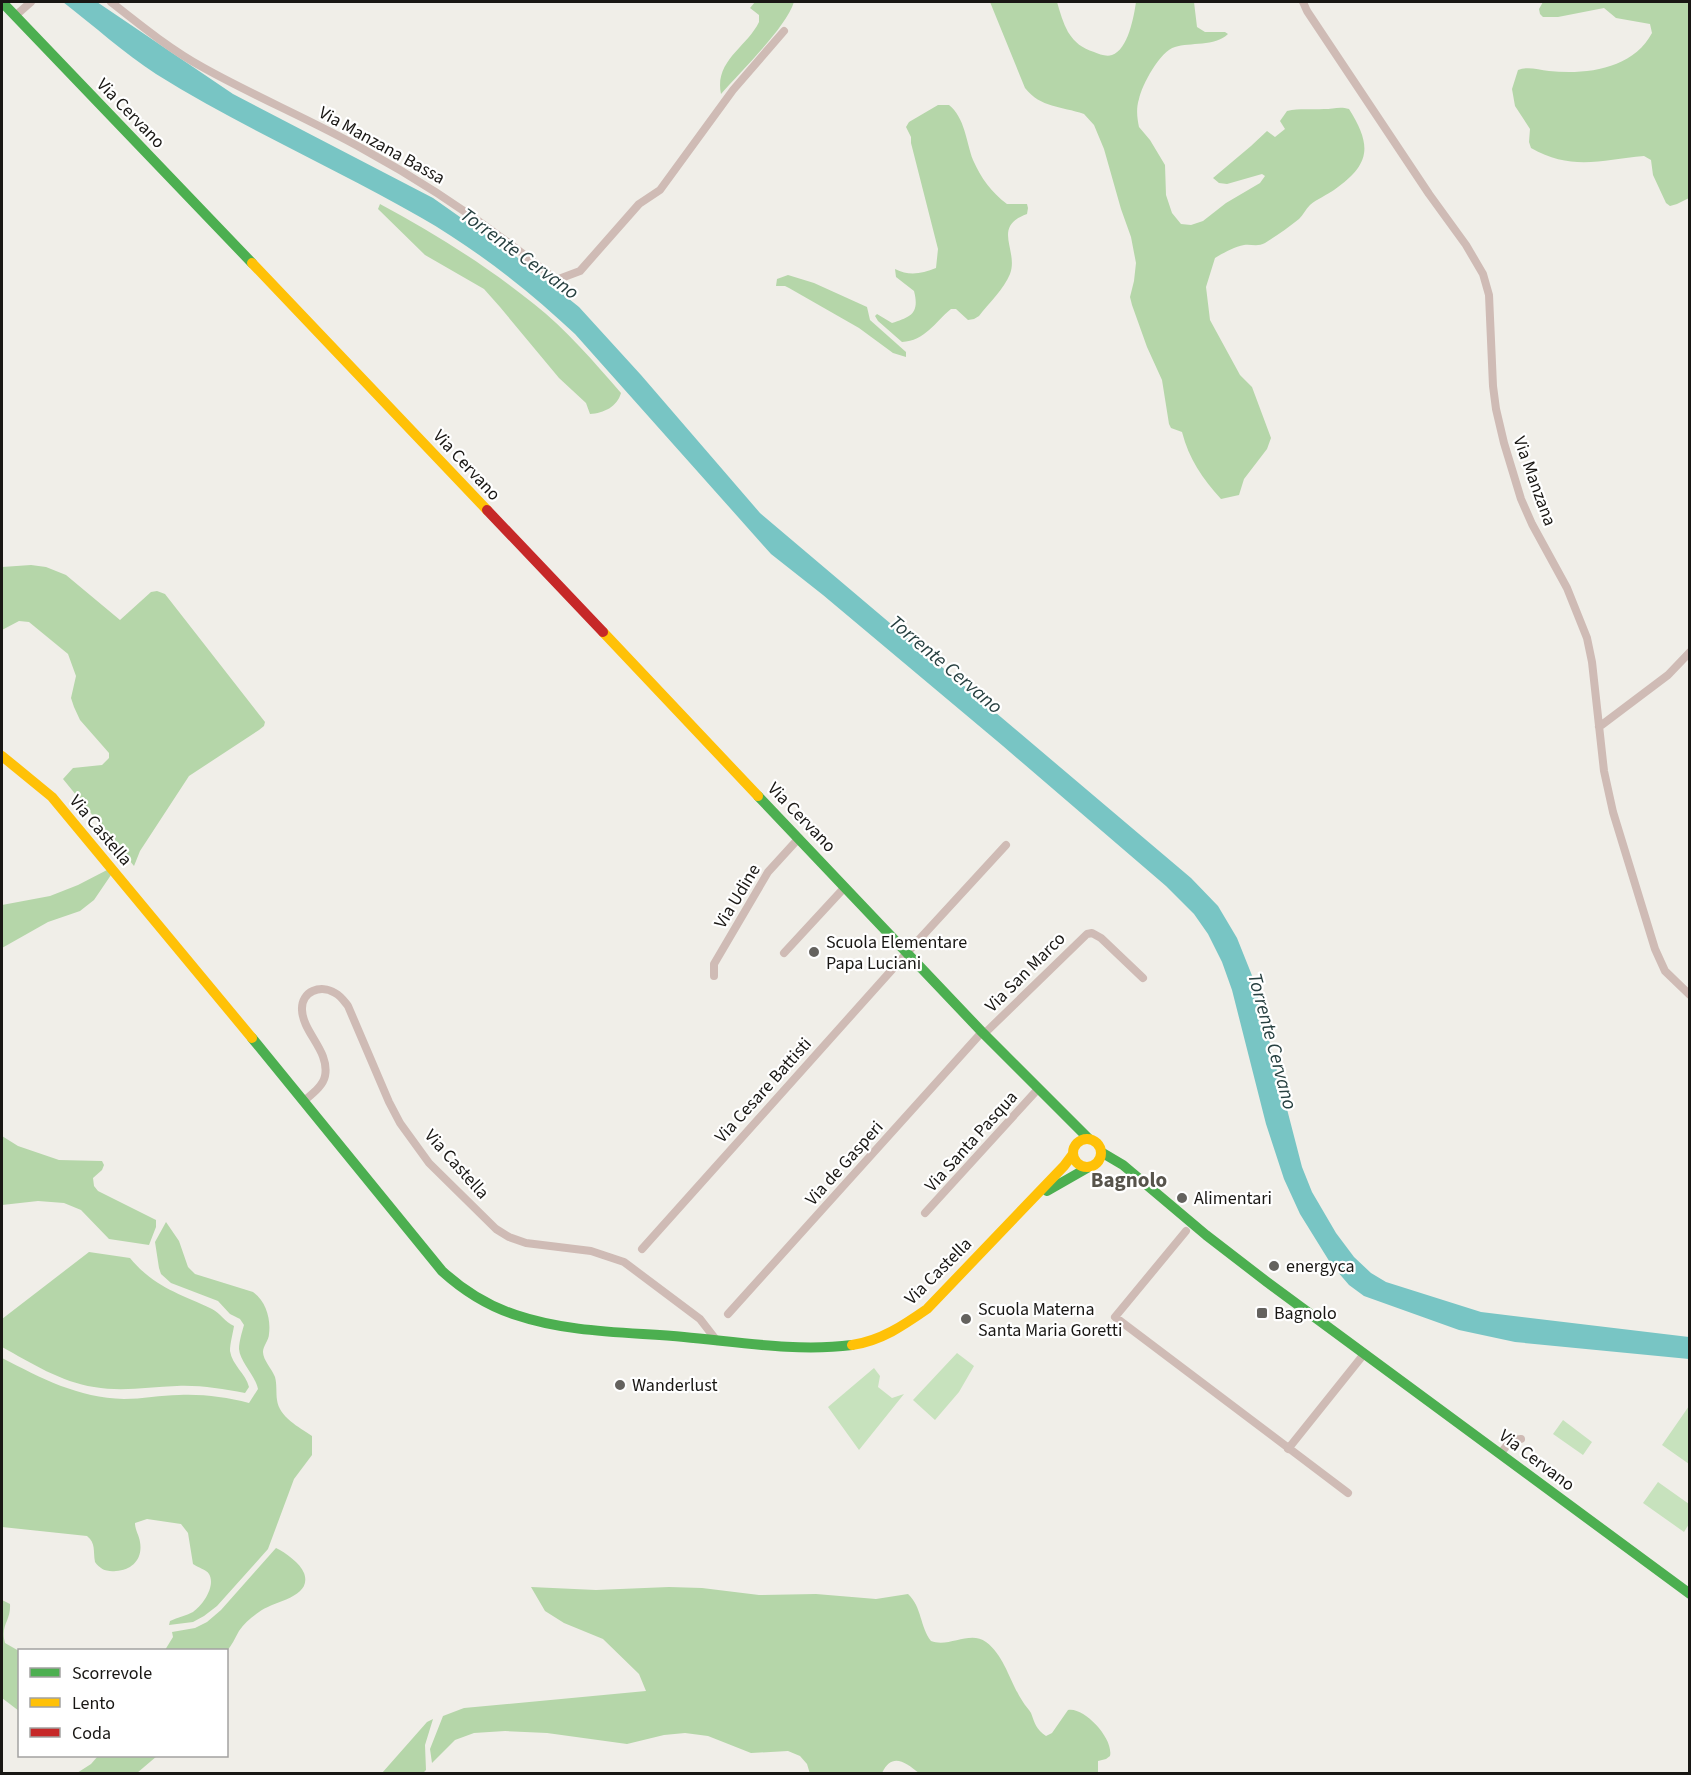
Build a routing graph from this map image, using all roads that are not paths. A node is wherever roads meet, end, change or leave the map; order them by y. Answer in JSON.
{"nodes":[{"id":1,"x":2,"y":2,"type":"edge"},
{"id":2,"x":31,"y":2,"type":"edge"},
{"id":3,"x":111,"y":2,"type":"edge"},
{"id":4,"x":1303,"y":2,"type":"edge"},
{"id":5,"x":15,"y":16,"type":"junction"},
{"id":6,"x":784,"y":31,"type":"dead end"},
{"id":7,"x":1689,"y":652,"type":"edge"},
{"id":8,"x":1599,"y":727,"type":"junction"},
{"id":9,"x":2,"y":756,"type":"edge"},
{"id":10,"x":799,"y":838,"type":"junction"},
{"id":11,"x":1006,"y":845,"type":"dead end"},
{"id":12,"x":845,"y":887,"type":"junction"},
{"id":13,"x":907,"y":952,"type":"junction"},
{"id":14,"x":784,"y":953,"type":"dead end"},
{"id":15,"x":714,"y":976,"type":"dead end"},
{"id":16,"x":1143,"y":978,"type":"dead end"},
{"id":17,"x":1689,"y":995,"type":"edge"},
{"id":18,"x":983,"y":1033,"type":"junction"},
{"id":19,"x":1038,"y":1089,"type":"junction"},
{"id":20,"x":304,"y":1101,"type":"junction"},
{"id":21,"x":1064,"y":1114,"type":"junction"},
{"id":22,"x":1089,"y":1139,"type":"junction"},
{"id":23,"x":1074,"y":1150,"type":"junction"},
{"id":24,"x":1101,"y":1152,"type":"junction"},
{"id":25,"x":1091,"y":1166,"type":"junction"},
{"id":26,"x":1132,"y":1174,"type":"junction"},
{"id":27,"x":1027,"y":1205,"type":"junction"},
{"id":28,"x":925,"y":1214,"type":"dead end"},
{"id":29,"x":1186,"y":1231,"type":"dead end"},
{"id":30,"x":642,"y":1249,"type":"dead end"},
{"id":31,"x":728,"y":1314,"type":"dead end"},
{"id":32,"x":717,"y":1341,"type":"junction"},
{"id":33,"x":1364,"y":1354,"type":"junction"},
{"id":34,"x":1521,"y":1439,"type":"dead end"},
{"id":35,"x":1288,"y":1449,"type":"junction"},
{"id":36,"x":1501,"y":1453,"type":"junction"},
{"id":37,"x":1348,"y":1493,"type":"dead end"},
{"id":38,"x":1689,"y":1594,"type":"edge"}],
"edges":[{"from":1,"to":5,"type":"main road","name":"Via Cervano"},
{"from":2,"to":5,"type":"street"},
{"from":3,"to":6,"type":"street","name":"Via Manzana Bassa"},
{"from":4,"to":8,"type":"street","name":"Via Manzana"},
{"from":5,"to":10,"type":"main road","name":"Via Cervano"},
{"from":7,"to":8,"type":"street"},
{"from":8,"to":17,"type":"street","name":"Via Manzana"},
{"from":9,"to":20,"type":"main road","name":"Via Castella"},
{"from":10,"to":12,"type":"main road","name":"Via Cervano"},
{"from":10,"to":15,"type":"street","name":"Via Udine"},
{"from":11,"to":13,"type":"street"},
{"from":12,"to":13,"type":"main road","name":"Via Cervano"},
{"from":12,"to":14,"type":"street"},
{"from":13,"to":18,"type":"main road","name":"Via Cervano"},
{"from":13,"to":30,"type":"street","name":"Via Cesare Battisti"},
{"from":16,"to":18,"type":"street","name":"Via San Marco"},
{"from":18,"to":19,"type":"main road","name":"Via Cervano"},
{"from":18,"to":31,"type":"street","name":"Via de Gasperi"},
{"from":19,"to":21,"type":"main road","name":"Via Cervano"},
{"from":19,"to":28,"type":"street","name":"Via Santa Pasqua"},
{"from":20,"to":32,"type":"main road","name":"Via Castella"},
{"from":20,"to":32,"type":"street","name":"Via Castella"},
{"from":21,"to":22,"type":"main road","name":"Via Cervano"},
{"from":21,"to":23,"type":"main road"},
{"from":22,"to":23,"type":"main road"},
{"from":22,"to":24,"type":"main road"},
{"from":23,"to":25,"type":"main road"},
{"from":23,"to":27,"type":"main road"},
{"from":24,"to":25,"type":"main road"},
{"from":24,"to":26,"type":"main road","name":"Via Cervano"},
{"from":25,"to":26,"type":"main road"},
{"from":25,"to":27,"type":"main road"},
{"from":26,"to":33,"type":"main road","name":"Via Cervano"},
{"from":27,"to":32,"type":"main road","name":"Via Castella"},
{"from":29,"to":35,"type":"street"},
{"from":33,"to":35,"type":"street"},
{"from":33,"to":36,"type":"main road","name":"Via Cervano"},
{"from":34,"to":36,"type":"street"},
{"from":35,"to":37,"type":"street"},
{"from":36,"to":38,"type":"main road","name":"Via Cervano"}]}
